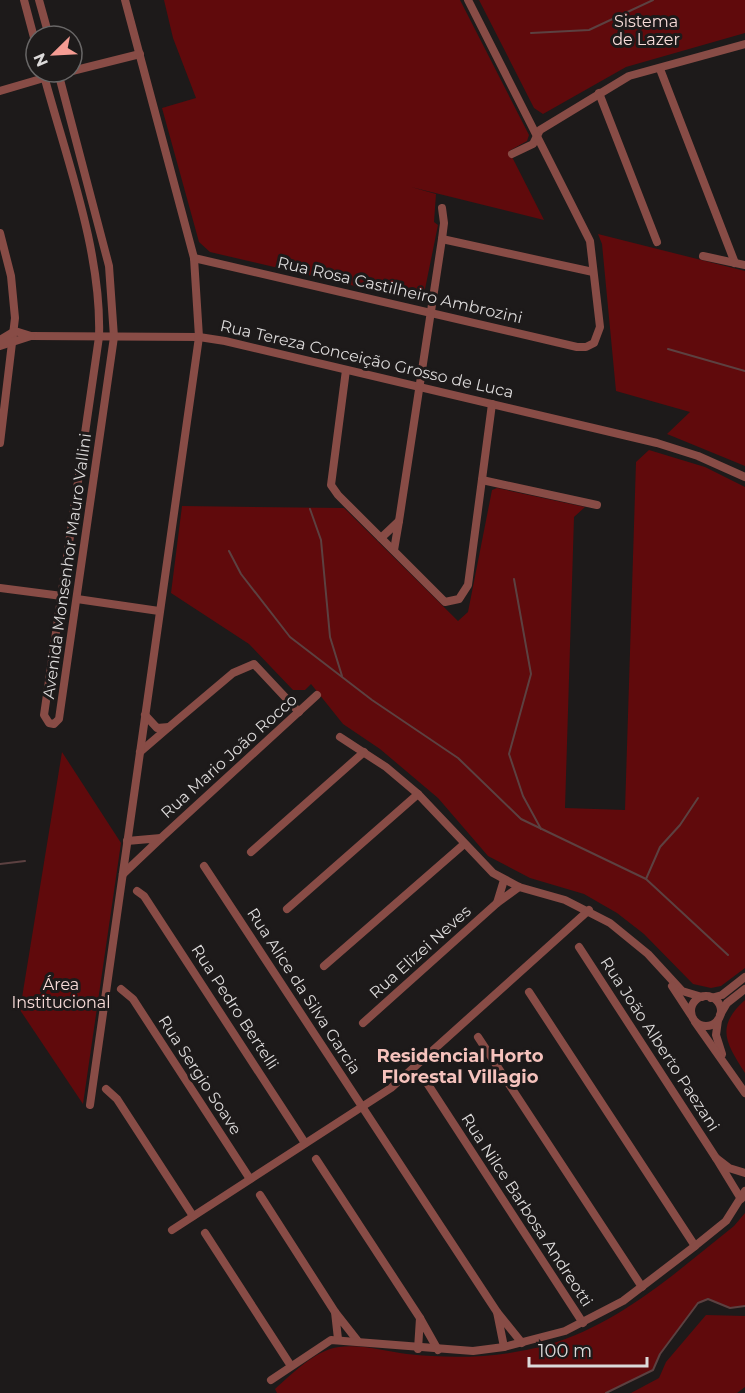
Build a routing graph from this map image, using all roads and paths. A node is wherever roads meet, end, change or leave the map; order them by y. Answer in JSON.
{"nodes":[{"id":1,"x":24,"y":0,"type":"edge"},
{"id":2,"x":39,"y":0,"type":"edge"},
{"id":3,"x":126,"y":0,"type":"edge"},
{"id":4,"x":468,"y":0,"type":"edge"},
{"id":5,"x":30,"y":24,"type":"edge"},
{"id":6,"x":46,"y":24,"type":"edge"},
{"id":7,"x":745,"y":44,"type":"edge"},
{"id":8,"x":140,"y":54,"type":"junction"},
{"id":9,"x":84,"y":69,"type":"edge"},
{"id":10,"x":660,"y":69,"type":"junction"},
{"id":11,"x":24,"y":82,"type":"edge"},
{"id":12,"x":46,"y":84,"type":"edge"},
{"id":13,"x":62,"y":84,"type":"edge"},
{"id":14,"x":0,"y":91,"type":"edge"},
{"id":15,"x":599,"y":93,"type":"junction"},
{"id":16,"x":537,"y":135,"type":"junction"},
{"id":17,"x":512,"y":154,"type":"dead end"},
{"id":18,"x":441,"y":208,"type":"dead end"},
{"id":19,"x":0,"y":233,"type":"edge"},
{"id":20,"x":442,"y":239,"type":"junction"},
{"id":21,"x":657,"y":242,"type":"dead end"},
{"id":22,"x":2,"y":253,"type":"edge"},
{"id":23,"x":703,"y":256,"type":"dead end"},
{"id":24,"x":194,"y":258,"type":"junction"},
{"id":25,"x":735,"y":263,"type":"junction"},
{"id":26,"x":745,"y":265,"type":"edge"},
{"id":27,"x":593,"y":272,"type":"junction"},
{"id":28,"x":429,"y":312,"type":"junction"},
{"id":29,"x":15,"y":331,"type":"junction"},
{"id":30,"x":31,"y":336,"type":"junction"},
{"id":31,"x":99,"y":337,"type":"junction"},
{"id":32,"x":114,"y":337,"type":"junction"},
{"id":33,"x":199,"y":337,"type":"junction"},
{"id":34,"x":0,"y":340,"type":"edge"},
{"id":35,"x":14,"y":343,"type":"junction"},
{"id":36,"x":0,"y":348,"type":"edge"},
{"id":37,"x":12,"y":356,"type":"junction"},
{"id":38,"x":346,"y":370,"type":"junction"},
{"id":39,"x":420,"y":385,"type":"junction"},
{"id":40,"x":492,"y":404,"type":"junction"},
{"id":41,"x":0,"y":442,"type":"edge"},
{"id":42,"x":745,"y":477,"type":"edge"},
{"id":43,"x":482,"y":480,"type":"junction"},
{"id":44,"x":597,"y":505,"type":"dead end"},
{"id":45,"x":399,"y":521,"type":"junction"},
{"id":46,"x":381,"y":538,"type":"junction"},
{"id":47,"x":394,"y":550,"type":"junction"},
{"id":48,"x":0,"y":588,"type":"edge"},
{"id":49,"x":62,"y":596,"type":"junction"},
{"id":50,"x":77,"y":599,"type":"junction"},
{"id":51,"x":159,"y":611,"type":"junction"},
{"id":52,"x":317,"y":695,"type":"dead end"},
{"id":53,"x":299,"y":712,"type":"junction"},
{"id":54,"x":145,"y":715,"type":"junction"},
{"id":55,"x":169,"y":727,"type":"junction"},
{"id":56,"x":158,"y":728,"type":"junction"},
{"id":57,"x":143,"y":729,"type":"junction"},
{"id":58,"x":340,"y":738,"type":"dead end"},
{"id":59,"x":140,"y":752,"type":"junction"},
{"id":60,"x":364,"y":752,"type":"junction"},
{"id":61,"x":417,"y":794,"type":"junction"},
{"id":62,"x":161,"y":838,"type":"junction"},
{"id":63,"x":126,"y":845,"type":"junction"},
{"id":64,"x":463,"y":845,"type":"junction"},
{"id":65,"x":148,"y":849,"type":"junction"},
{"id":66,"x":251,"y":852,"type":"dead end"},
{"id":67,"x":204,"y":866,"type":"dead end"},
{"id":68,"x":122,"y":875,"type":"junction"},
{"id":69,"x":504,"y":880,"type":"junction"},
{"id":70,"x":519,"y":887,"type":"junction"},
{"id":71,"x":136,"y":891,"type":"dead end"},
{"id":72,"x":497,"y":903,"type":"junction"},
{"id":73,"x":287,"y":909,"type":"dead end"},
{"id":74,"x":589,"y":910,"type":"junction"},
{"id":75,"x":579,"y":947,"type":"dead end"},
{"id":76,"x":324,"y":966,"type":"dead end"},
{"id":77,"x":664,"y":972,"type":"junction"},
{"id":78,"x":745,"y":977,"type":"edge"},
{"id":79,"x":121,"y":989,"type":"dead end"},
{"id":80,"x":745,"y":989,"type":"edge"},
{"id":81,"x":529,"y":992,"type":"dead end"},
{"id":82,"x":706,"y":997,"type":"junction"},
{"id":83,"x":719,"y":1017,"type":"junction"},
{"id":84,"x":693,"y":1019,"type":"junction"},
{"id":85,"x":363,"y":1023,"type":"dead end"},
{"id":86,"x":478,"y":1037,"type":"dead end"},
{"id":87,"x":729,"y":1068,"type":"junction"},
{"id":88,"x":427,"y":1083,"type":"dead end"},
{"id":89,"x":106,"y":1089,"type":"dead end"},
{"id":90,"x":745,"y":1093,"type":"edge"},
{"id":91,"x":90,"y":1105,"type":"dead end"},
{"id":92,"x":362,"y":1106,"type":"junction"},
{"id":93,"x":305,"y":1143,"type":"junction"},
{"id":94,"x":716,"y":1158,"type":"junction"},
{"id":95,"x":316,"y":1159,"type":"dead end"},
{"id":96,"x":745,"y":1173,"type":"edge"},
{"id":97,"x":250,"y":1179,"type":"junction"},
{"id":98,"x":260,"y":1195,"type":"dead end"},
{"id":99,"x":743,"y":1195,"type":"edge"},
{"id":100,"x":193,"y":1216,"type":"junction"},
{"id":101,"x":172,"y":1230,"type":"dead end"},
{"id":102,"x":205,"y":1233,"type":"dead end"},
{"id":103,"x":695,"y":1246,"type":"junction"},
{"id":104,"x":642,"y":1287,"type":"junction"},
{"id":105,"x":336,"y":1312,"type":"junction"},
{"id":106,"x":497,"y":1312,"type":"junction"},
{"id":107,"x":420,"y":1318,"type":"junction"},
{"id":108,"x":583,"y":1323,"type":"junction"},
{"id":109,"x":338,"y":1339,"type":"junction"},
{"id":110,"x":357,"y":1340,"type":"junction"},
{"id":111,"x":522,"y":1343,"type":"junction"},
{"id":112,"x":504,"y":1347,"type":"junction"},
{"id":113,"x":418,"y":1349,"type":"junction"},
{"id":114,"x":438,"y":1350,"type":"junction"},
{"id":115,"x":291,"y":1366,"type":"junction"},
{"id":116,"x":271,"y":1380,"type":"dead end"}],
"edges":[{"from":1,"to":5,"type":"street"},
{"from":2,"to":6,"type":"street"},
{"from":3,"to":8,"type":"street"},
{"from":4,"to":16,"type":"street"},
{"from":7,"to":10,"type":"street"},
{"from":8,"to":9,"type":"street"},
{"from":8,"to":24,"type":"street"},
{"from":10,"to":15,"type":"street"},
{"from":10,"to":25,"type":"street"},
{"from":11,"to":14,"type":"street"},
{"from":12,"to":31,"type":"street","name":"Avenida Monsenhor Mauro Vallini"},
{"from":13,"to":32,"type":"street","name":"Avenida Monsenhor Mauro Vallini"},
{"from":15,"to":16,"type":"street"},
{"from":15,"to":21,"type":"street"},
{"from":16,"to":17,"type":"street"},
{"from":16,"to":27,"type":"street"},
{"from":18,"to":20,"type":"street"},
{"from":19,"to":22,"type":"street"},
{"from":20,"to":27,"type":"street"},
{"from":20,"to":28,"type":"street"},
{"from":22,"to":29,"type":"street"},
{"from":23,"to":25,"type":"street"},
{"from":24,"to":28,"type":"street","name":"Rua Rosa Castilheiro Ambrozini"},
{"from":24,"to":33,"type":"street"},
{"from":25,"to":26,"type":"street"},
{"from":27,"to":28,"type":"street","name":"Rua Rosa Castilheiro Ambrozini"},
{"from":28,"to":39,"type":"street"},
{"from":29,"to":30,"type":"street","name":"Rua Tereza Conceição Grosso de Luca"},
{"from":29,"to":34,"type":"street"},
{"from":29,"to":35,"type":"street"},
{"from":30,"to":31,"type":"street","name":"Rua Tereza Conceição Grosso de Luca"},
{"from":30,"to":35,"type":"street","name":"Rua Tereza Conceição Grosso de Luca"},
{"from":31,"to":32,"type":"street","name":"Rua Tereza Conceição Grosso de Luca"},
{"from":31,"to":49,"type":"street","name":"Avenida Monsenhor Mauro Vallini"},
{"from":32,"to":33,"type":"street","name":"Rua Tereza Conceição Grosso de Luca"},
{"from":32,"to":50,"type":"street","name":"Avenida Monsenhor Mauro Vallini"},
{"from":33,"to":38,"type":"street","name":"Rua Tereza Conceição Grosso de Luca"},
{"from":33,"to":51,"type":"street"},
{"from":35,"to":36,"type":"street","name":"Rua Tereza Conceição Grosso de Luca"},
{"from":35,"to":37,"type":"street"},
{"from":36,"to":37,"type":"street","name":"Rua Tereza Conceição Grosso de Luca"},
{"from":37,"to":41,"type":"street"},
{"from":38,"to":39,"type":"street","name":"Rua Tereza Conceição Grosso de Luca"},
{"from":38,"to":46,"type":"street"},
{"from":39,"to":40,"type":"street","name":"Rua Tereza Conceição Grosso de Luca"},
{"from":39,"to":45,"type":"street"},
{"from":40,"to":42,"type":"street","name":"Rua Tereza Conceição Grosso de Luca"},
{"from":40,"to":43,"type":"street"},
{"from":43,"to":44,"type":"street"},
{"from":43,"to":47,"type":"street"},
{"from":45,"to":46,"type":"street"},
{"from":45,"to":47,"type":"street"},
{"from":46,"to":47,"type":"street"},
{"from":48,"to":49,"type":"street"},
{"from":49,"to":50,"type":"street","name":"Avenida Monsenhor Mauro Vallini"},
{"from":50,"to":51,"type":"street"},
{"from":51,"to":54,"type":"street"},
{"from":52,"to":53,"type":"street","name":"Rua Mario João Rocco"},
{"from":53,"to":55,"type":"street"},
{"from":53,"to":62,"type":"street","name":"Rua Mario João Rocco"},
{"from":54,"to":56,"type":"street"},
{"from":54,"to":57,"type":"street"},
{"from":55,"to":56,"type":"street"},
{"from":55,"to":59,"type":"street"},
{"from":56,"to":57,"type":"street"},
{"from":57,"to":59,"type":"street"},
{"from":58,"to":60,"type":"street"},
{"from":59,"to":63,"type":"street"},
{"from":60,"to":61,"type":"street"},
{"from":60,"to":66,"type":"street"},
{"from":61,"to":64,"type":"street"},
{"from":61,"to":73,"type":"street"},
{"from":62,"to":63,"type":"street","name":"Rua Mario João Rocco"},
{"from":62,"to":65,"type":"street","name":"Rua Mario João Rocco"},
{"from":63,"to":65,"type":"street"},
{"from":63,"to":68,"type":"street"},
{"from":64,"to":69,"type":"street"},
{"from":64,"to":76,"type":"street"},
{"from":65,"to":68,"type":"street","name":"Rua Mario João Rocco"},
{"from":67,"to":92,"type":"street","name":"Rua Alice da Silva Garcia"},
{"from":68,"to":91,"type":"street"},
{"from":69,"to":70,"type":"street"},
{"from":69,"to":72,"type":"street"},
{"from":70,"to":72,"type":"street","name":"Rua Elizei Neves"},
{"from":70,"to":74,"type":"street"},
{"from":71,"to":93,"type":"street","name":"Rua Pedro Bertelli"},
{"from":72,"to":85,"type":"street","name":"Rua Elizei Neves"},
{"from":74,"to":77,"type":"street"},
{"from":74,"to":92,"type":"street"},
{"from":75,"to":94,"type":"street","name":"Rua João Alberto Paezani"},
{"from":77,"to":82,"type":"street"},
{"from":77,"to":84,"type":"street"},
{"from":78,"to":82,"type":"street"},
{"from":79,"to":97,"type":"street","name":"Rua Sergio Soave"},
{"from":80,"to":83,"type":"street"},
{"from":81,"to":103,"type":"street"},
{"from":82,"to":83,"type":"street"},
{"from":82,"to":84,"type":"street"},
{"from":83,"to":84,"type":"street"},
{"from":83,"to":87,"type":"street"},
{"from":84,"to":87,"type":"street"},
{"from":86,"to":104,"type":"street"},
{"from":87,"to":90,"type":"street"},
{"from":88,"to":108,"type":"street","name":"Rua Nilce Barbosa Andreotti"},
{"from":89,"to":100,"type":"street"},
{"from":92,"to":93,"type":"street"},
{"from":92,"to":106,"type":"street","name":"Rua Alice da Silva Garcia"},
{"from":93,"to":97,"type":"street"},
{"from":94,"to":96,"type":"street","name":"Rua João Alberto Paezani"},
{"from":94,"to":99,"type":"street","name":"Rua João Alberto Paezani"},
{"from":95,"to":107,"type":"street"},
{"from":97,"to":100,"type":"street"},
{"from":98,"to":105,"type":"street"},
{"from":99,"to":103,"type":"street"},
{"from":100,"to":101,"type":"street"},
{"from":102,"to":115,"type":"street"},
{"from":103,"to":104,"type":"street"},
{"from":104,"to":108,"type":"street"},
{"from":105,"to":109,"type":"street"},
{"from":105,"to":110,"type":"street"},
{"from":106,"to":111,"type":"street","name":"Rua Alice da Silva Garcia"},
{"from":106,"to":112,"type":"street","name":"Rua Alice da Silva Garcia"},
{"from":107,"to":113,"type":"street"},
{"from":107,"to":114,"type":"street"},
{"from":108,"to":111,"type":"street"},
{"from":109,"to":110,"type":"street"},
{"from":109,"to":115,"type":"street"},
{"from":110,"to":113,"type":"street"},
{"from":111,"to":112,"type":"street"},
{"from":112,"to":114,"type":"street"},
{"from":113,"to":114,"type":"street"},
{"from":115,"to":116,"type":"street"}]}
